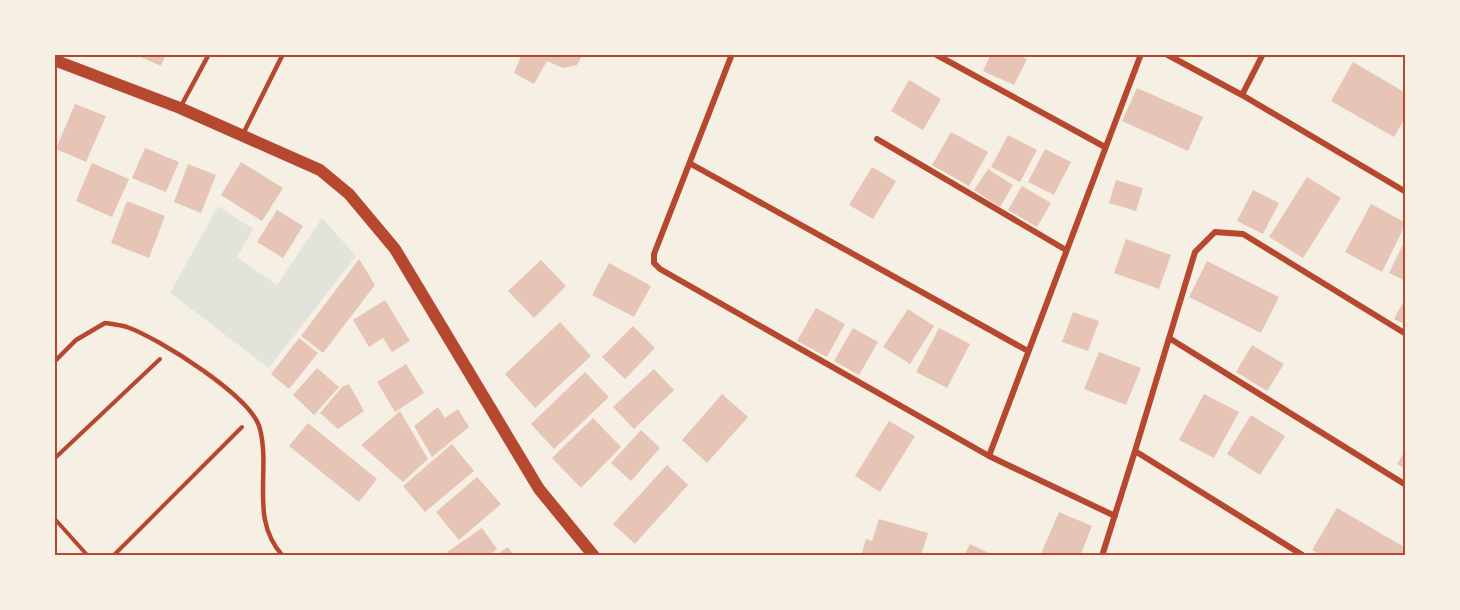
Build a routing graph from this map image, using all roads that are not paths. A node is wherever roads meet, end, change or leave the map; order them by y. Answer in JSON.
{"nodes":[{"id":1,"x":209,"y":54,"type":"edge"},
{"id":2,"x":283,"y":54,"type":"edge"},
{"id":3,"x":732,"y":54,"type":"edge"},
{"id":4,"x":935,"y":54,"type":"edge"},
{"id":5,"x":1141,"y":54,"type":"edge"},
{"id":6,"x":1166,"y":54,"type":"edge"},
{"id":7,"x":1263,"y":54,"type":"edge"},
{"id":8,"x":60,"y":59,"type":"edge"},
{"id":9,"x":1242,"y":95,"type":"junction"},
{"id":10,"x":180,"y":108,"type":"junction"},
{"id":11,"x":242,"y":136,"type":"junction"},
{"id":12,"x":877,"y":139,"type":"dead end"},
{"id":13,"x":1105,"y":147,"type":"junction"},
{"id":14,"x":691,"y":164,"type":"junction"},
{"id":15,"x":1406,"y":192,"type":"edge"},
{"id":16,"x":1066,"y":250,"type":"junction"},
{"id":17,"x":1406,"y":334,"type":"edge"},
{"id":18,"x":1169,"y":338,"type":"junction"},
{"id":19,"x":1028,"y":351,"type":"junction"},
{"id":20,"x":54,"y":362,"type":"edge"},
{"id":21,"x":1135,"y":451,"type":"junction"},
{"id":22,"x":989,"y":456,"type":"junction"},
{"id":23,"x":1406,"y":485,"type":"edge"},
{"id":24,"x":1115,"y":516,"type":"junction"},
{"id":25,"x":283,"y":556,"type":"edge"},
{"id":26,"x":594,"y":556,"type":"edge"},
{"id":27,"x":1102,"y":556,"type":"edge"},
{"id":28,"x":1304,"y":556,"type":"edge"}],
"edges":[{"from":1,"to":10,"type":"lane"},
{"from":2,"to":11,"type":"lane"},
{"from":3,"to":14,"type":"street"},
{"from":4,"to":13,"type":"street"},
{"from":5,"to":13,"type":"street"},
{"from":6,"to":9,"type":"street"},
{"from":7,"to":9,"type":"street"},
{"from":8,"to":10,"type":"main road"},
{"from":9,"to":15,"type":"street"},
{"from":10,"to":11,"type":"main road"},
{"from":11,"to":26,"type":"main road"},
{"from":12,"to":16,"type":"street"},
{"from":13,"to":16,"type":"street"},
{"from":14,"to":19,"type":"street"},
{"from":14,"to":22,"type":"street"},
{"from":16,"to":19,"type":"street"},
{"from":17,"to":18,"type":"street"},
{"from":18,"to":21,"type":"street"},
{"from":18,"to":23,"type":"street"},
{"from":19,"to":22,"type":"street"},
{"from":20,"to":25,"type":"lane"},
{"from":21,"to":24,"type":"street"},
{"from":21,"to":28,"type":"street"},
{"from":22,"to":24,"type":"street"},
{"from":24,"to":27,"type":"street"}]}
